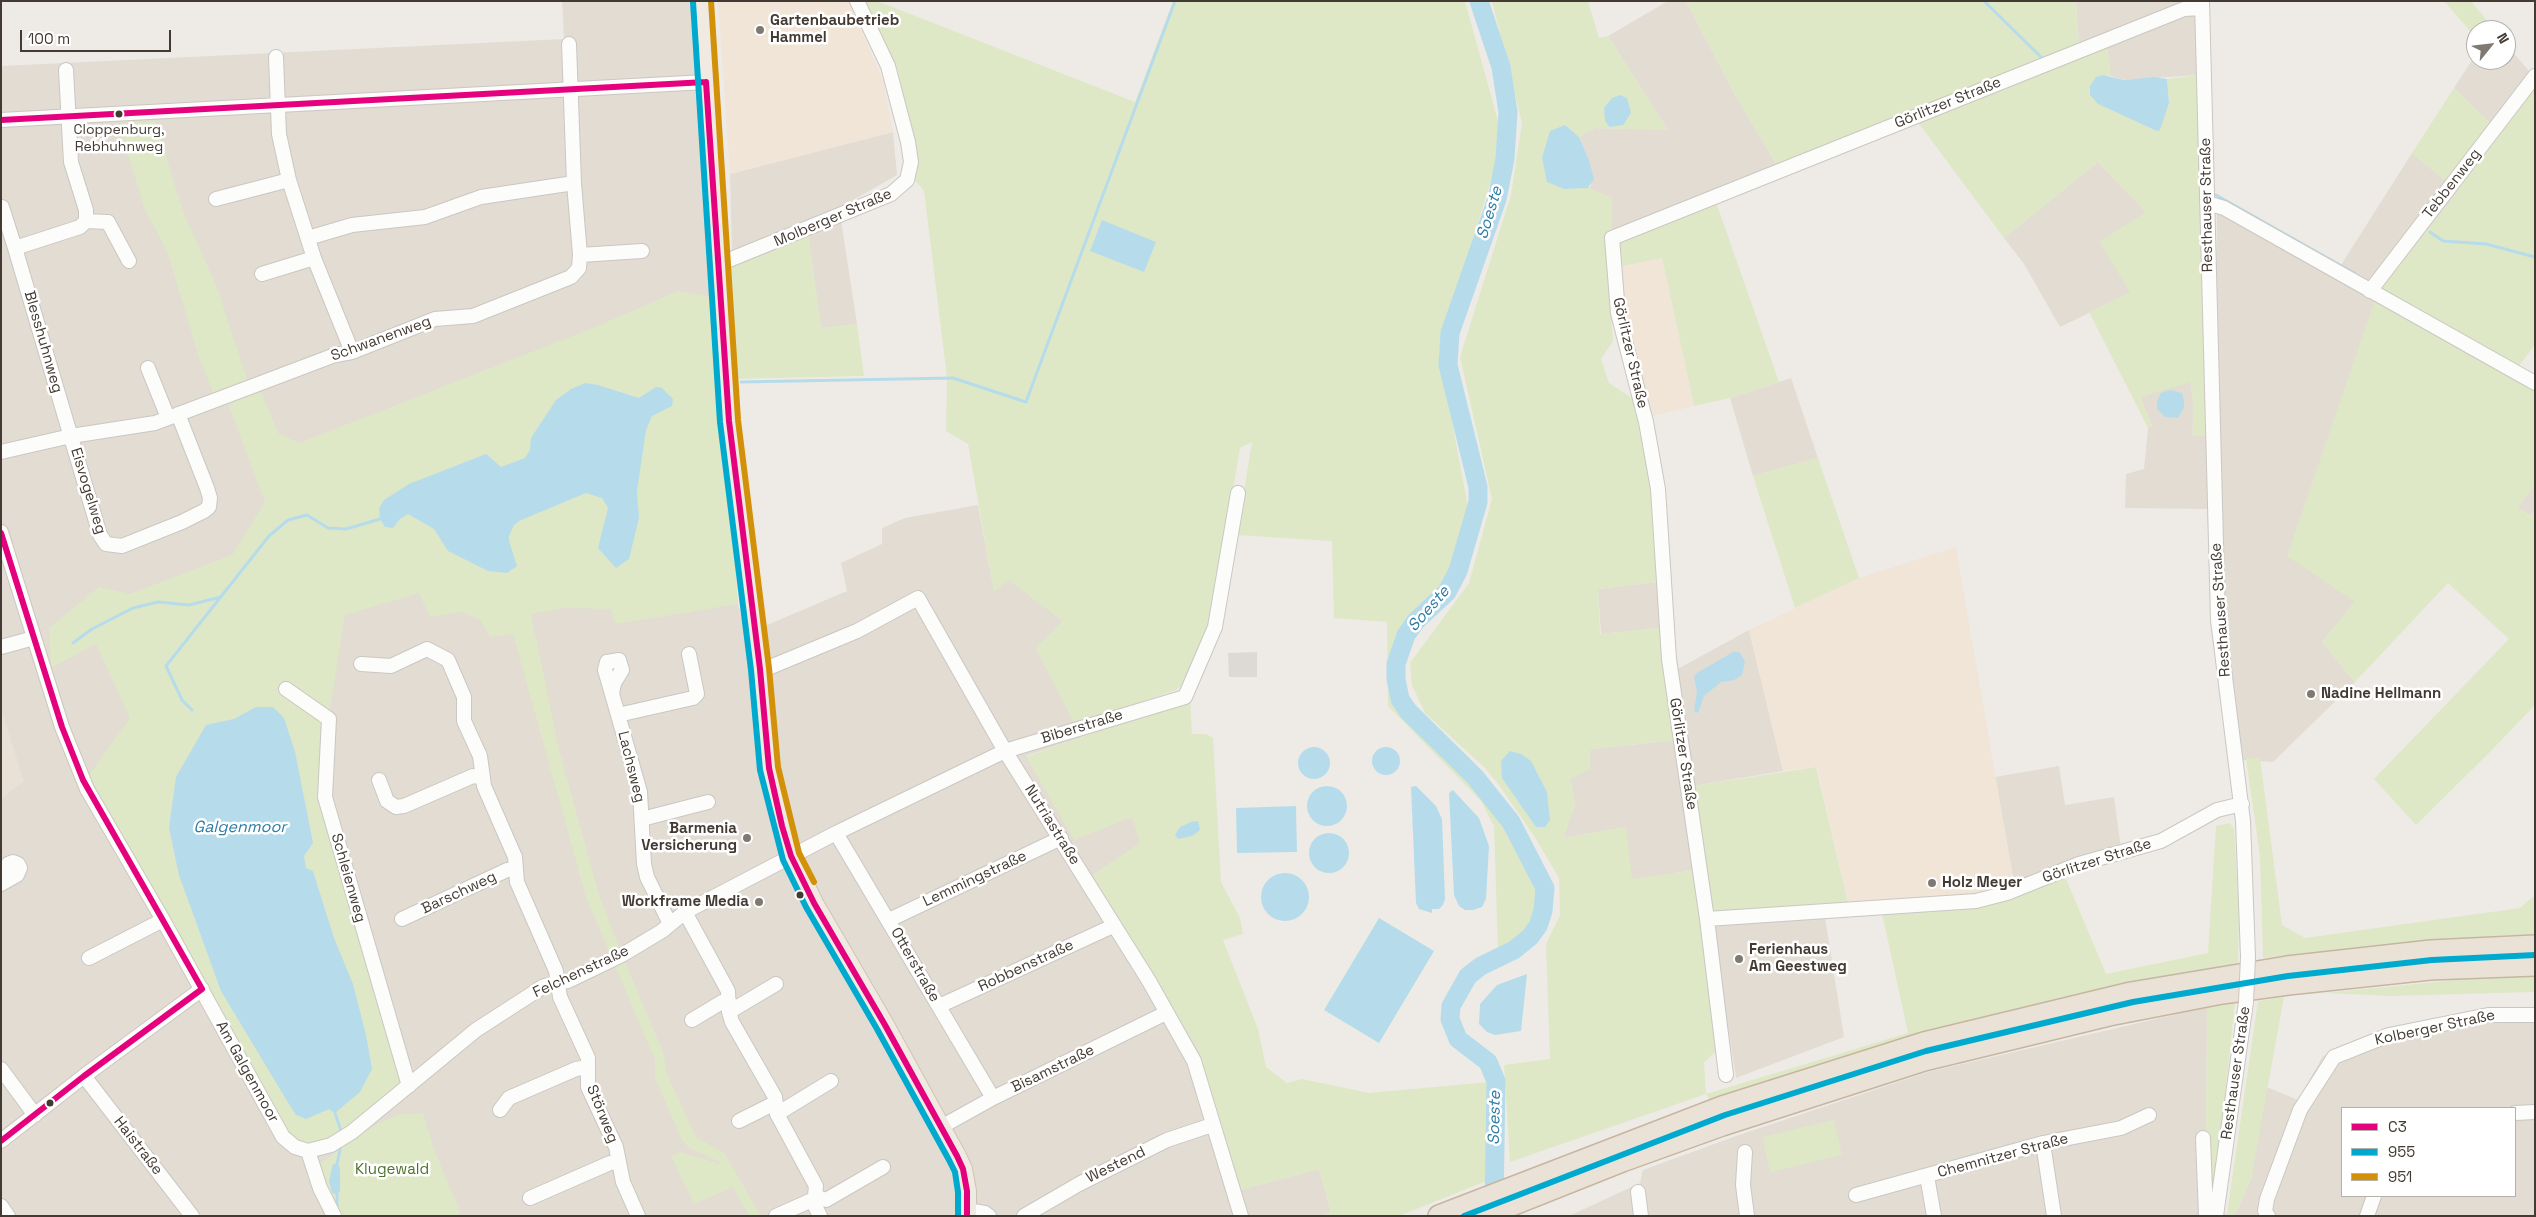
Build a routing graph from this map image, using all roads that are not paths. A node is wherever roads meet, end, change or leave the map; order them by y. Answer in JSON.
{"nodes":[{"id":1,"x":702,"y":1,"type":"edge"},
{"id":2,"x":857,"y":1,"type":"edge"},
{"id":3,"x":2202,"y":4,"type":"edge"},
{"id":4,"x":570,"y":44,"type":"dead end"},
{"id":5,"x":276,"y":57,"type":"dead end"},
{"id":6,"x":66,"y":70,"type":"dead end"},
{"id":7,"x":2535,"y":77,"type":"edge"},
{"id":8,"x":706,"y":82,"type":"junction"},
{"id":9,"x":572,"y":89,"type":"junction"},
{"id":10,"x":277,"y":105,"type":"junction"},
{"id":11,"x":68,"y":116,"type":"junction"},
{"id":12,"x":1,"y":120,"type":"edge"},
{"id":13,"x":289,"y":180,"type":"junction"},
{"id":14,"x":574,"y":183,"type":"junction"},
{"id":15,"x":216,"y":200,"type":"dead end"},
{"id":16,"x":2207,"y":203,"type":"junction"},
{"id":17,"x":2,"y":207,"type":"edge"},
{"id":18,"x":86,"y":221,"type":"junction"},
{"id":19,"x":308,"y":238,"type":"junction"},
{"id":20,"x":16,"y":248,"type":"junction"},
{"id":21,"x":642,"y":251,"type":"dead end"},
{"id":22,"x":580,"y":255,"type":"junction"},
{"id":23,"x":314,"y":258,"type":"junction"},
{"id":24,"x":129,"y":261,"type":"dead end"},
{"id":25,"x":718,"y":264,"type":"junction"},
{"id":26,"x":262,"y":274,"type":"dead end"},
{"id":27,"x":2370,"y":291,"type":"junction"},
{"id":28,"x":352,"y":352,"type":"junction"},
{"id":29,"x":148,"y":368,"type":"dead end"},
{"id":30,"x":2535,"y":383,"type":"edge"},
{"id":31,"x":173,"y":416,"type":"junction"},
{"id":32,"x":71,"y":436,"type":"junction"},
{"id":33,"x":1,"y":452,"type":"edge"},
{"id":34,"x":1238,"y":493,"type":"dead end"},
{"id":35,"x":1,"y":532,"type":"edge"},
{"id":36,"x":34,"y":638,"type":"junction"},
{"id":37,"x":1,"y":647,"type":"edge"},
{"id":38,"x":689,"y":654,"type":"dead end"},
{"id":39,"x":361,"y":664,"type":"dead end"},
{"id":40,"x":760,"y":670,"type":"junction"},
{"id":41,"x":286,"y":689,"type":"dead end"},
{"id":42,"x":612,"y":694,"type":"dead end"},
{"id":43,"x":618,"y":715,"type":"junction"},
{"id":44,"x":1006,"y":751,"type":"junction"},
{"id":45,"x":483,"y":778,"type":"junction"},
{"id":46,"x":379,"y":780,"type":"dead end"},
{"id":47,"x":708,"y":802,"type":"dead end"},
{"id":48,"x":2242,"y":804,"type":"junction"},
{"id":49,"x":642,"y":819,"type":"junction"},
{"id":50,"x":836,"y":833,"type":"junction"},
{"id":51,"x":1060,"y":838,"type":"junction"},
{"id":52,"x":791,"y":856,"type":"junction"},
{"id":53,"x":516,"y":868,"type":"junction"},
{"id":54,"x":1,"y":880,"type":"edge"},
{"id":55,"x":1,"y":884,"type":"edge"},
{"id":56,"x":686,"y":912,"type":"junction"},
{"id":57,"x":402,"y":919,"type":"dead end"},
{"id":58,"x":1707,"y":919,"type":"junction"},
{"id":59,"x":163,"y":920,"type":"junction"},
{"id":60,"x":889,"y":920,"type":"junction"},
{"id":61,"x":670,"y":924,"type":"junction"},
{"id":62,"x":1113,"y":926,"type":"junction"},
{"id":63,"x":2535,"y":946,"type":"edge"},
{"id":64,"x":89,"y":958,"type":"dead end"},
{"id":65,"x":2535,"y":964,"type":"edge"},
{"id":66,"x":558,"y":982,"type":"junction"},
{"id":67,"x":776,"y":984,"type":"dead end"},
{"id":68,"x":202,"y":989,"type":"junction"},
{"id":69,"x":939,"y":1006,"type":"junction"},
{"id":70,"x":729,"y":1007,"type":"junction"},
{"id":71,"x":1166,"y":1013,"type":"junction"},
{"id":72,"x":2535,"y":1015,"type":"edge"},
{"id":73,"x":692,"y":1020,"type":"dead end"},
{"id":74,"x":587,"y":1067,"type":"junction"},
{"id":75,"x":1,"y":1069,"type":"edge"},
{"id":76,"x":1726,"y":1075,"type":"dead end"},
{"id":77,"x":84,"y":1076,"type":"junction"},
{"id":78,"x":831,"y":1081,"type":"dead end"},
{"id":79,"x":409,"y":1086,"type":"junction"},
{"id":80,"x":993,"y":1098,"type":"junction"},
{"id":81,"x":776,"y":1108,"type":"junction"},
{"id":82,"x":500,"y":1110,"type":"dead end"},
{"id":83,"x":2535,"y":1112,"type":"edge"},
{"id":84,"x":2516,"y":1113,"type":"edge"},
{"id":85,"x":35,"y":1115,"type":"junction"},
{"id":86,"x":2149,"y":1116,"type":"dead end"},
{"id":87,"x":738,"y":1121,"type":"dead end"},
{"id":88,"x":1212,"y":1125,"type":"junction"},
{"id":89,"x":941,"y":1127,"type":"junction"},
{"id":90,"x":2204,"y":1138,"type":"dead end"},
{"id":91,"x":1,"y":1141,"type":"edge"},
{"id":92,"x":2044,"y":1143,"type":"junction"},
{"id":93,"x":308,"y":1151,"type":"junction"},
{"id":94,"x":1746,"y":1152,"type":"dead end"},
{"id":95,"x":619,"y":1162,"type":"junction"},
{"id":96,"x":884,"y":1167,"type":"dead end"},
{"id":97,"x":1927,"y":1176,"type":"junction"},
{"id":98,"x":1638,"y":1192,"type":"dead end"},
{"id":99,"x":1856,"y":1194,"type":"dead end"},
{"id":100,"x":1512,"y":1195,"type":"junction"},
{"id":101,"x":2374,"y":1197,"type":"edge"},
{"id":102,"x":530,"y":1198,"type":"dead end"},
{"id":103,"x":814,"y":1198,"type":"junction"},
{"id":104,"x":1,"y":1206,"type":"edge"},
{"id":105,"x":1481,"y":1208,"type":"edge"},
{"id":106,"x":967,"y":1213,"type":"edge"},
{"id":107,"x":190,"y":1215,"type":"edge"},
{"id":108,"x":8,"y":1216,"type":"edge"},
{"id":109,"x":334,"y":1216,"type":"edge"},
{"id":110,"x":638,"y":1216,"type":"edge"},
{"id":111,"x":776,"y":1216,"type":"edge"},
{"id":112,"x":820,"y":1216,"type":"edge"},
{"id":113,"x":989,"y":1216,"type":"edge"},
{"id":114,"x":1024,"y":1216,"type":"edge"},
{"id":115,"x":1240,"y":1216,"type":"edge"},
{"id":116,"x":1439,"y":1216,"type":"edge"},
{"id":117,"x":1641,"y":1216,"type":"edge"},
{"id":118,"x":1747,"y":1216,"type":"edge"},
{"id":119,"x":1934,"y":1216,"type":"edge"},
{"id":120,"x":2054,"y":1216,"type":"edge"},
{"id":121,"x":2206,"y":1216,"type":"edge"},
{"id":122,"x":2216,"y":1216,"type":"edge"},
{"id":123,"x":2268,"y":1216,"type":"edge"},
{"id":124,"x":2367,"y":1216,"type":"edge"}],
"edges":[{"from":1,"to":8,"type":"main road"},
{"from":2,"to":25,"type":"street","name":"Molberger Straße"},
{"from":3,"to":16,"type":"street","name":"Resthauser Straße"},
{"from":3,"to":58,"type":"street","name":"Görlitzer Straße"},
{"from":4,"to":9,"type":"street","name":"Schwanenweg"},
{"from":5,"to":10,"type":"street"},
{"from":6,"to":11,"type":"street"},
{"from":7,"to":27,"type":"street","name":"Tebbenweg"},
{"from":8,"to":9,"type":"street"},
{"from":8,"to":25,"type":"main road"},
{"from":9,"to":10,"type":"street"},
{"from":9,"to":14,"type":"street","name":"Schwanenweg"},
{"from":10,"to":11,"type":"street"},
{"from":10,"to":13,"type":"street"},
{"from":11,"to":12,"type":"street"},
{"from":11,"to":18,"type":"street"},
{"from":13,"to":15,"type":"street"},
{"from":13,"to":19,"type":"street"},
{"from":14,"to":19,"type":"street"},
{"from":14,"to":22,"type":"street","name":"Schwanenweg"},
{"from":16,"to":27,"type":"street"},
{"from":16,"to":48,"type":"street","name":"Resthauser Straße"},
{"from":17,"to":20,"type":"street","name":"Blesshuhnweg"},
{"from":18,"to":20,"type":"street"},
{"from":18,"to":24,"type":"street"},
{"from":19,"to":23,"type":"street"},
{"from":20,"to":32,"type":"street","name":"Blesshuhnweg"},
{"from":21,"to":22,"type":"street"},
{"from":22,"to":28,"type":"street","name":"Schwanenweg"},
{"from":23,"to":26,"type":"street"},
{"from":23,"to":28,"type":"street"},
{"from":25,"to":40,"type":"main road"},
{"from":27,"to":30,"type":"street"},
{"from":28,"to":31,"type":"street","name":"Schwanenweg"},
{"from":29,"to":31,"type":"street"},
{"from":31,"to":32,"type":"street","name":"Schwanenweg"},
{"from":31,"to":32,"type":"street","name":"Eisvogelweg"},
{"from":32,"to":33,"type":"street","name":"Schwanenweg"},
{"from":34,"to":44,"type":"street","name":"Biberstraße"},
{"from":35,"to":36,"type":"street","name":"Am Galgenmoor"},
{"from":36,"to":37,"type":"street"},
{"from":36,"to":59,"type":"street","name":"Am Galgenmoor"},
{"from":38,"to":43,"type":"street","name":"Lachsweg"},
{"from":39,"to":45,"type":"street","name":"Barschweg"},
{"from":40,"to":44,"type":"street","name":"Nutriastraße"},
{"from":40,"to":52,"type":"main road"},
{"from":41,"to":79,"type":"street","name":"Schleienweg"},
{"from":42,"to":43,"type":"street","name":"Lachsweg"},
{"from":43,"to":49,"type":"street","name":"Lachsweg"},
{"from":44,"to":50,"type":"street","name":"Biberstraße"},
{"from":44,"to":51,"type":"street","name":"Nutriastraße"},
{"from":45,"to":46,"type":"street"},
{"from":45,"to":53,"type":"street","name":"Barschweg"},
{"from":47,"to":49,"type":"street","name":"Lachsweg"},
{"from":48,"to":58,"type":"street","name":"Görlitzer Straße"},
{"from":48,"to":122,"type":"street","name":"Resthauser Straße","bridge":true},
{"from":49,"to":61,"type":"street","name":"Lachsweg"},
{"from":50,"to":52,"type":"street","name":"Biberstraße"},
{"from":50,"to":60,"type":"street","name":"Otterstraße"},
{"from":51,"to":60,"type":"street","name":"Lemmingstraße"},
{"from":51,"to":62,"type":"street","name":"Nutriastraße"},
{"from":52,"to":56,"type":"street","name":"Felchenstraße"},
{"from":52,"to":89,"type":"main road"},
{"from":53,"to":57,"type":"street","name":"Barschweg"},
{"from":53,"to":66,"type":"street","name":"Barschweg"},
{"from":54,"to":55,"type":"street"},
{"from":56,"to":61,"type":"street","name":"Felchenstraße"},
{"from":56,"to":70,"type":"street"},
{"from":58,"to":76,"type":"street","name":"Görlitzer Straße"},
{"from":59,"to":64,"type":"street"},
{"from":59,"to":68,"type":"street","name":"Am Galgenmoor"},
{"from":60,"to":69,"type":"street","name":"Otterstraße"},
{"from":61,"to":66,"type":"street","name":"Felchenstraße"},
{"from":62,"to":69,"type":"street","name":"Robbenstraße"},
{"from":62,"to":71,"type":"street","name":"Nutriastraße"},
{"from":63,"to":100,"type":"highway"},
{"from":65,"to":100,"type":"highway"},
{"from":66,"to":74,"type":"street","name":"Störweg"},
{"from":66,"to":79,"type":"street","name":"Felchenstraße"},
{"from":67,"to":70,"type":"street"},
{"from":68,"to":77,"type":"street"},
{"from":68,"to":93,"type":"street","name":"Am Galgenmoor"},
{"from":69,"to":80,"type":"street","name":"Otterstraße"},
{"from":70,"to":73,"type":"street"},
{"from":70,"to":81,"type":"street"},
{"from":71,"to":80,"type":"street","name":"Bisamstraße"},
{"from":71,"to":88,"type":"street","name":"Nutriastraße"},
{"from":72,"to":123,"type":"street","name":"Kolberger Straße"},
{"from":74,"to":82,"type":"street","name":"Störweg"},
{"from":74,"to":95,"type":"street","name":"Störweg"},
{"from":75,"to":85,"type":"street"},
{"from":77,"to":85,"type":"street"},
{"from":77,"to":107,"type":"street","name":"Haistraße"},
{"from":78,"to":81,"type":"street"},
{"from":79,"to":93,"type":"street","name":"Felchenstraße"},
{"from":80,"to":89,"type":"street","name":"Bisamstraße"},
{"from":81,"to":87,"type":"street"},
{"from":81,"to":103,"type":"street"},
{"from":83,"to":84,"type":"street"},
{"from":85,"to":91,"type":"street"},
{"from":86,"to":92,"type":"street","name":"Chemnitzer Straße"},
{"from":88,"to":114,"type":"street","name":"Westend"},
{"from":88,"to":115,"type":"street","name":"Nutriastraße"},
{"from":89,"to":106,"type":"main road"},
{"from":90,"to":121,"type":"street","name":"Resthauser Straße"},
{"from":92,"to":97,"type":"street","name":"Chemnitzer Straße"},
{"from":92,"to":120,"type":"street"},
{"from":93,"to":109,"type":"street"},
{"from":94,"to":118,"type":"street"},
{"from":95,"to":102,"type":"street","name":"Störweg"},
{"from":95,"to":110,"type":"street","name":"Störweg"},
{"from":96,"to":103,"type":"street"},
{"from":97,"to":99,"type":"street","name":"Chemnitzer Straße"},
{"from":97,"to":119,"type":"street"},
{"from":98,"to":117,"type":"street"},
{"from":100,"to":105,"type":"highway"},
{"from":101,"to":124,"type":"street"},
{"from":103,"to":111,"type":"street"},
{"from":103,"to":112,"type":"street"},
{"from":104,"to":108,"type":"street"},
{"from":105,"to":116,"type":"highway"},
{"from":106,"to":113,"type":"street"}]}
